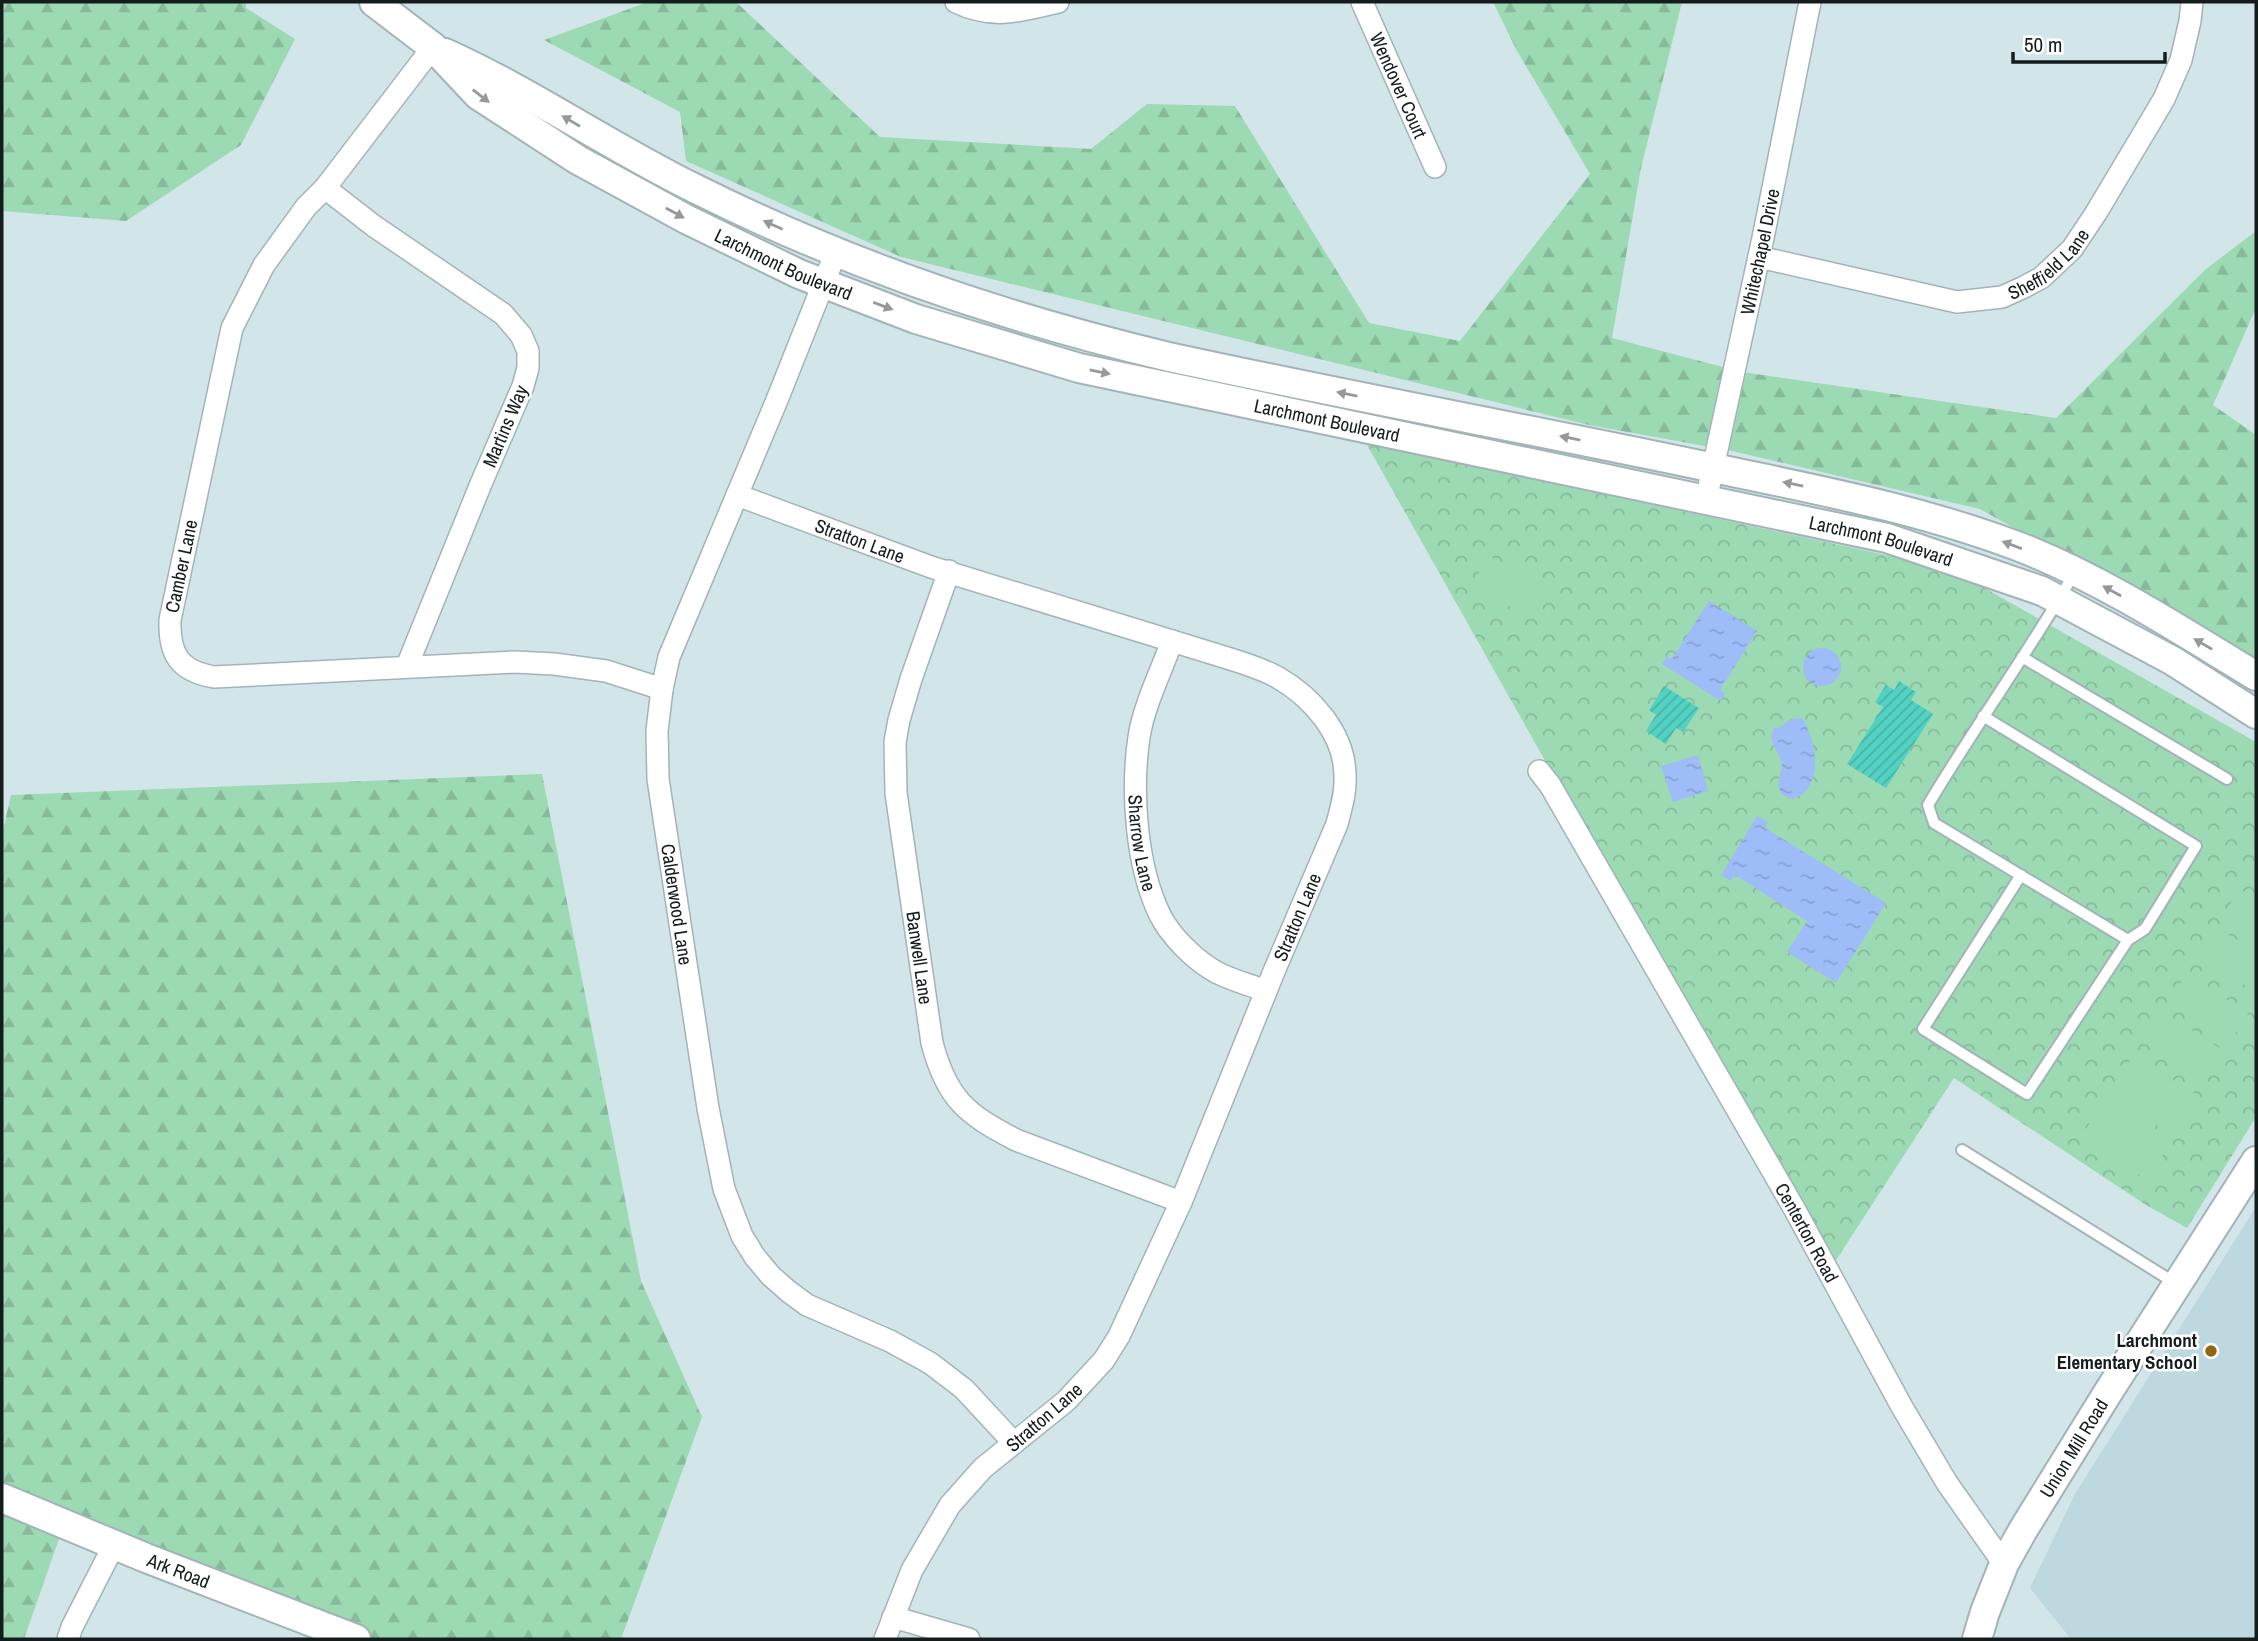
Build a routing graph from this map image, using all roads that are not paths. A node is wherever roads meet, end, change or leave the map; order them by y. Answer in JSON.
{"nodes":[{"id":1,"x":374,"y":2,"type":"edge"},
{"id":2,"x":956,"y":2,"type":"edge"},
{"id":3,"x":1058,"y":2,"type":"edge"},
{"id":4,"x":1362,"y":2,"type":"edge"},
{"id":5,"x":1810,"y":2,"type":"edge"},
{"id":6,"x":2192,"y":2,"type":"edge"},
{"id":7,"x":433,"y":47,"type":"junction"},
{"id":8,"x":1435,"y":167,"type":"dead end"},
{"id":9,"x":325,"y":188,"type":"junction"},
{"id":10,"x":836,"y":252,"type":"junction"},
{"id":11,"x":1759,"y":257,"type":"junction"},
{"id":12,"x":823,"y":283,"type":"junction"},
{"id":13,"x":1713,"y":468,"type":"junction"},
{"id":14,"x":737,"y":495,"type":"junction"},
{"id":15,"x":1706,"y":500,"type":"junction"},
{"id":16,"x":949,"y":571,"type":"junction"},
{"id":17,"x":2075,"y":572,"type":"junction"},
{"id":18,"x":2058,"y":600,"type":"junction"},
{"id":19,"x":1172,"y":641,"type":"junction"},
{"id":20,"x":2022,"y":657,"type":"junction"},
{"id":21,"x":407,"y":666,"type":"junction"},
{"id":22,"x":2256,"y":676,"type":"edge"},
{"id":23,"x":662,"y":689,"type":"junction"},
{"id":24,"x":2256,"y":713,"type":"edge"},
{"id":25,"x":1983,"y":716,"type":"junction"},
{"id":26,"x":1539,"y":771,"type":"dead end"},
{"id":27,"x":2227,"y":779,"type":"dead end"},
{"id":28,"x":2021,"y":875,"type":"junction"},
{"id":29,"x":2129,"y":940,"type":"junction"},
{"id":30,"x":1266,"y":990,"type":"junction"},
{"id":31,"x":1962,"y":1150,"type":"dead end"},
{"id":32,"x":2256,"y":1161,"type":"edge"},
{"id":33,"x":1181,"y":1202,"type":"junction"},
{"id":34,"x":2178,"y":1284,"type":"junction"},
{"id":35,"x":1014,"y":1443,"type":"junction"},
{"id":36,"x":2,"y":1498,"type":"edge"},
{"id":37,"x":114,"y":1545,"type":"junction"},
{"id":38,"x":2004,"y":1564,"type":"junction"},
{"id":39,"x":893,"y":1617,"type":"junction"},
{"id":40,"x":68,"y":1639,"type":"edge"},
{"id":41,"x":356,"y":1639,"type":"edge"},
{"id":42,"x":885,"y":1639,"type":"edge"},
{"id":43,"x":969,"y":1639,"type":"edge"},
{"id":44,"x":1977,"y":1639,"type":"edge"}],
"edges":[{"from":1,"to":7,"type":"street","name":"Larchmont Boulevard"},
{"from":2,"to":3,"type":"street"},
{"from":4,"to":8,"type":"street","name":"Wendover Court"},
{"from":5,"to":11,"type":"street","name":"Whitechapel Drive"},
{"from":6,"to":11,"type":"street","name":"Sheffield Lane"},
{"from":7,"to":9,"type":"street","name":"Camber Lane"},
{"from":10,"to":7,"type":"street","name":"Larchmont Boulevard","one_way":true},
{"from":7,"to":12,"type":"street","name":"Larchmont Boulevard","one_way":true},
{"from":9,"to":21,"type":"street","name":"Martins Way"},
{"from":9,"to":21,"type":"street","name":"Camber Lane"},
{"from":10,"to":12,"type":"street","name":"Calderwood Lane"},
{"from":13,"to":10,"type":"street","name":"Larchmont Boulevard","one_way":true},
{"from":11,"to":13,"type":"street","name":"Whitechapel Drive"},
{"from":12,"to":14,"type":"street","name":"Calderwood Lane"},
{"from":12,"to":15,"type":"street","name":"Larchmont Boulevard","one_way":true},
{"from":13,"to":15,"type":"street","name":"Whitechapel Drive"},
{"from":17,"to":13,"type":"street","name":"Larchmont Boulevard","one_way":true},
{"from":14,"to":16,"type":"street","name":"Stratton Lane"},
{"from":14,"to":23,"type":"street","name":"Calderwood Lane"},
{"from":15,"to":18,"type":"street","name":"Larchmont Boulevard"},
{"from":16,"to":19,"type":"street","name":"Stratton Lane"},
{"from":16,"to":33,"type":"street","name":"Banwell Lane"},
{"from":17,"to":18,"type":"lane"},
{"from":22,"to":17,"type":"street","name":"Larchmont Boulevard","one_way":true},
{"from":18,"to":20,"type":"lane"},
{"from":18,"to":24,"type":"street","name":"Larchmont Boulevard"},
{"from":19,"to":30,"type":"street","name":"Sharrow Lane"},
{"from":19,"to":30,"type":"street","name":"Stratton Lane"},
{"from":20,"to":25,"type":"lane"},
{"from":20,"to":27,"type":"lane"},
{"from":21,"to":23,"type":"street","name":"Camber Lane"},
{"from":23,"to":35,"type":"street","name":"Calderwood Lane"},
{"from":25,"to":28,"type":"lane"},
{"from":25,"to":29,"type":"lane"},
{"from":26,"to":38,"type":"street","name":"Centerton Road"},
{"from":28,"to":29,"type":"lane"},
{"from":28,"to":29,"type":"lane"},
{"from":30,"to":33,"type":"street","name":"Stratton Lane"},
{"from":31,"to":34,"type":"lane"},
{"from":32,"to":34,"type":"street","name":"Union Mill Road"},
{"from":33,"to":35,"type":"street","name":"Stratton Lane"},
{"from":34,"to":38,"type":"street","name":"Union Mill Road"},
{"from":35,"to":39,"type":"street","name":"Stratton Lane"},
{"from":36,"to":37,"type":"street","name":"Ark Road"},
{"from":37,"to":40,"type":"street"},
{"from":37,"to":41,"type":"street","name":"Ark Road"},
{"from":38,"to":44,"type":"street","name":"Union Mill Road"},
{"from":39,"to":42,"type":"street","name":"Stratton Lane"},
{"from":39,"to":43,"type":"street"}]}
